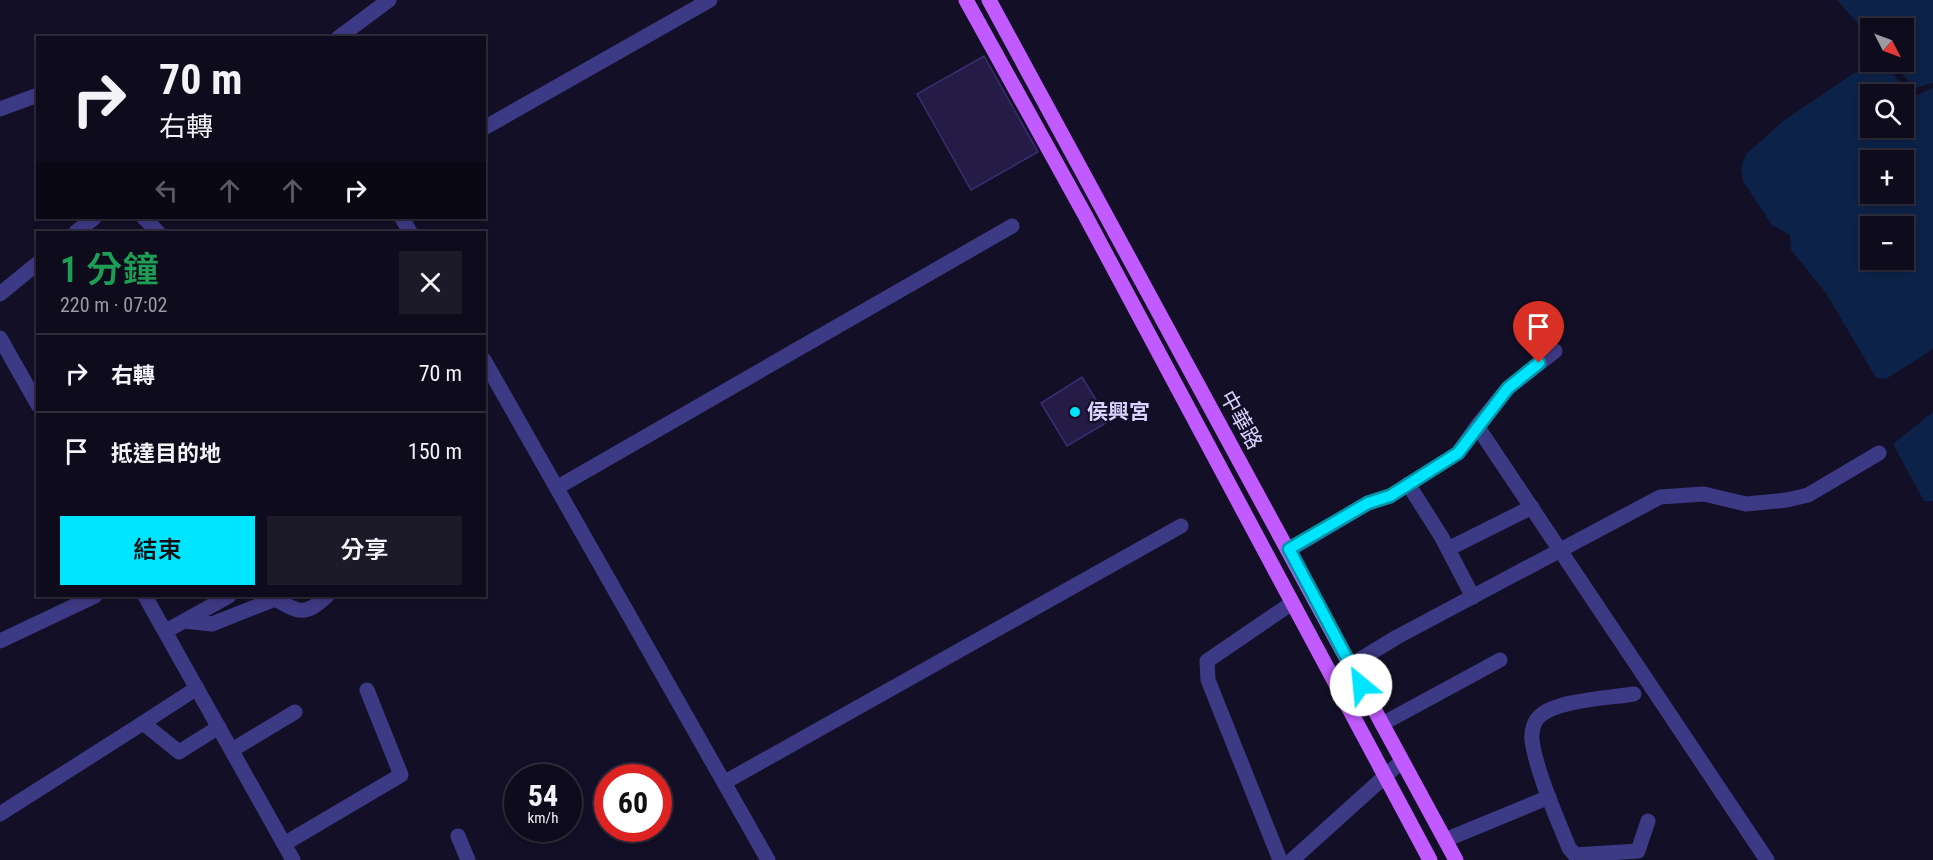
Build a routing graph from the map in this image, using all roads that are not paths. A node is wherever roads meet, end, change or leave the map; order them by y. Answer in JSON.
{"nodes":[{"id":1,"x":389,"y":0,"type":"edge"},
{"id":2,"x":710,"y":0,"type":"edge"},
{"id":3,"x":966,"y":0,"type":"edge"},
{"id":4,"x":989,"y":0,"type":"edge"},
{"id":5,"x":341,"y":36,"type":"edge"},
{"id":6,"x":36,"y":96,"type":"edge"},
{"id":7,"x":0,"y":109,"type":"edge"},
{"id":8,"x":486,"y":127,"type":"edge"},
{"id":9,"x":93,"y":219,"type":"edge"},
{"id":10,"x":145,"y":219,"type":"edge"},
{"id":11,"x":1012,"y":226,"type":"dead end"},
{"id":12,"x":76,"y":231,"type":"edge"},
{"id":13,"x":157,"y":231,"type":"edge"},
{"id":14,"x":36,"y":265,"type":"edge"},
{"id":15,"x":0,"y":294,"type":"edge"},
{"id":16,"x":0,"y":338,"type":"edge"},
{"id":17,"x":1555,"y":351,"type":"dead end"},
{"id":18,"x":486,"y":363,"type":"edge"},
{"id":19,"x":36,"y":401,"type":"edge"},
{"id":20,"x":1477,"y":426,"type":"junction"},
{"id":21,"x":1879,"y":453,"type":"dead end"},
{"id":22,"x":1408,"y":484,"type":"junction"},
{"id":23,"x":558,"y":487,"type":"junction"},
{"id":24,"x":1532,"y":507,"type":"junction"},
{"id":25,"x":1181,"y":526,"type":"dead end"},
{"id":26,"x":1289,"y":549,"type":"junction"},
{"id":27,"x":1448,"y":549,"type":"junction"},
{"id":28,"x":1560,"y":549,"type":"junction"},
{"id":29,"x":93,"y":597,"type":"edge"},
{"id":30,"x":146,"y":597,"type":"edge"},
{"id":31,"x":228,"y":597,"type":"edge"},
{"id":32,"x":326,"y":597,"type":"edge"},
{"id":33,"x":1473,"y":597,"type":"junction"},
{"id":34,"x":1292,"y":603,"type":"junction"},
{"id":35,"x":184,"y":621,"type":"junction"},
{"id":36,"x":166,"y":631,"type":"junction"},
{"id":37,"x":0,"y":641,"type":"edge"},
{"id":38,"x":1500,"y":660,"type":"dead end"},
{"id":39,"x":1351,"y":665,"type":"junction"},
{"id":40,"x":197,"y":688,"type":"junction"},
{"id":41,"x":367,"y":690,"type":"dead end"},
{"id":42,"x":1634,"y":694,"type":"dead end"},
{"id":43,"x":295,"y":712,"type":"dead end"},
{"id":44,"x":143,"y":723,"type":"junction"},
{"id":45,"x":1382,"y":724,"type":"junction"},
{"id":46,"x":219,"y":727,"type":"junction"},
{"id":47,"x":232,"y":750,"type":"junction"},
{"id":48,"x":1402,"y":761,"type":"junction"},
{"id":49,"x":1385,"y":777,"type":"junction"},
{"id":50,"x":725,"y":782,"type":"junction"},
{"id":51,"x":1549,"y":797,"type":"junction"},
{"id":52,"x":0,"y":814,"type":"edge"},
{"id":53,"x":1647,"y":821,"type":"dead end"},
{"id":54,"x":458,"y":836,"type":"dead end"},
{"id":55,"x":1445,"y":840,"type":"junction"},
{"id":56,"x":284,"y":844,"type":"junction"},
{"id":57,"x":293,"y":860,"type":"edge"},
{"id":58,"x":468,"y":860,"type":"edge"},
{"id":59,"x":768,"y":860,"type":"edge"},
{"id":60,"x":1280,"y":860,"type":"edge"},
{"id":61,"x":1292,"y":860,"type":"edge"},
{"id":62,"x":1430,"y":860,"type":"edge"},
{"id":63,"x":1456,"y":860,"type":"edge"},
{"id":64,"x":1767,"y":860,"type":"edge"}],
"edges":[{"from":1,"to":5,"type":"street"},
{"from":2,"to":8,"type":"street"},
{"from":3,"to":34,"type":"main road","name":"中華路"},
{"from":4,"to":26,"type":"main road","name":"中華路"},
{"from":6,"to":7,"type":"street"},
{"from":9,"to":12,"type":"street"},
{"from":10,"to":13,"type":"street"},
{"from":11,"to":23,"type":"street"},
{"from":14,"to":15,"type":"street"},
{"from":16,"to":19,"type":"street"},
{"from":17,"to":20,"type":"street"},
{"from":18,"to":23,"type":"street"},
{"from":20,"to":22,"type":"street"},
{"from":20,"to":24,"type":"street"},
{"from":21,"to":28,"type":"street"},
{"from":22,"to":26,"type":"street"},
{"from":22,"to":27,"type":"street"},
{"from":23,"to":50,"type":"street"},
{"from":24,"to":27,"type":"street"},
{"from":24,"to":28,"type":"street"},
{"from":25,"to":50,"type":"street"},
{"from":26,"to":39,"type":"main road","name":"中華路"},
{"from":27,"to":33,"type":"street"},
{"from":28,"to":33,"type":"street"},
{"from":28,"to":64,"type":"street"},
{"from":29,"to":37,"type":"street"},
{"from":30,"to":36,"type":"street"},
{"from":31,"to":35,"type":"street"},
{"from":32,"to":35,"type":"street"},
{"from":33,"to":39,"type":"street"},
{"from":34,"to":49,"type":"main road","name":"中華路"},
{"from":34,"to":60,"type":"street"},
{"from":35,"to":36,"type":"street"},
{"from":36,"to":40,"type":"street"},
{"from":38,"to":45,"type":"street"},
{"from":39,"to":45,"type":"main road","name":"中華路"},
{"from":40,"to":44,"type":"street"},
{"from":40,"to":46,"type":"street"},
{"from":41,"to":56,"type":"street"},
{"from":42,"to":51,"type":"street"},
{"from":43,"to":47,"type":"street"},
{"from":44,"to":46,"type":"street"},
{"from":44,"to":52,"type":"street"},
{"from":45,"to":48,"type":"main road","name":"中華路"},
{"from":46,"to":47,"type":"street"},
{"from":47,"to":56,"type":"street"},
{"from":48,"to":49,"type":"street"},
{"from":48,"to":55,"type":"main road","name":"中華路"},
{"from":49,"to":61,"type":"street"},
{"from":49,"to":62,"type":"main road","name":"中華路"},
{"from":50,"to":59,"type":"street"},
{"from":51,"to":53,"type":"street"},
{"from":51,"to":55,"type":"street"},
{"from":54,"to":58,"type":"street"},
{"from":55,"to":63,"type":"main road","name":"中華路"},
{"from":56,"to":57,"type":"street"}]}
